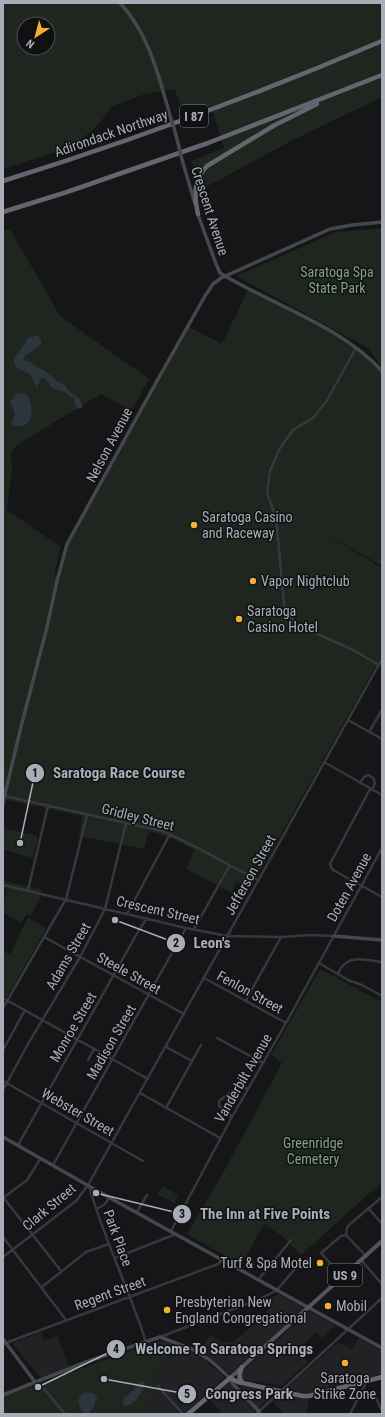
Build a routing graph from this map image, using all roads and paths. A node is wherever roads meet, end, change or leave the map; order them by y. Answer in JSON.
{"nodes":[{"id":1,"x":120,"y":3,"type":"edge"},
{"id":2,"x":382,"y":41,"type":"edge"},
{"id":3,"x":382,"y":75,"type":"edge"},
{"id":4,"x":339,"y":92,"type":"junction"},
{"id":5,"x":3,"y":181,"type":"edge"},
{"id":6,"x":3,"y":212,"type":"edge"},
{"id":7,"x":198,"y":214,"type":"junction"},
{"id":8,"x":382,"y":222,"type":"edge"},
{"id":9,"x":226,"y":276,"type":"junction"},
{"id":10,"x":356,"y":348,"type":"junction"},
{"id":11,"x":382,"y":371,"type":"edge"},
{"id":12,"x":382,"y":659,"type":"edge"},
{"id":13,"x":379,"y":665,"type":"junction"},
{"id":14,"x":382,"y":710,"type":"edge"},
{"id":15,"x":348,"y":720,"type":"junction"},
{"id":16,"x":369,"y":732,"type":"junction"},
{"id":17,"x":382,"y":740,"type":"edge"},
{"id":18,"x":324,"y":762,"type":"junction"},
{"id":19,"x":360,"y":783,"type":"junction"},
{"id":20,"x":371,"y":789,"type":"junction"},
{"id":21,"x":382,"y":795,"type":"edge"},
{"id":22,"x":4,"y":796,"type":"junction"},
{"id":23,"x":3,"y":802,"type":"edge"},
{"id":24,"x":48,"y":806,"type":"junction"},
{"id":25,"x":87,"y":815,"type":"junction"},
{"id":26,"x":126,"y":823,"type":"junction"},
{"id":27,"x":170,"y":834,"type":"junction"},
{"id":28,"x":382,"y":848,"type":"edge"},
{"id":29,"x":230,"y":865,"type":"junction"},
{"id":30,"x":258,"y":880,"type":"junction"},
{"id":31,"x":3,"y":885,"type":"edge"},
{"id":32,"x":361,"y":886,"type":"junction"},
{"id":33,"x":28,"y":890,"type":"junction"},
{"id":34,"x":382,"y":897,"type":"edge"},
{"id":35,"x":66,"y":899,"type":"junction"},
{"id":36,"x":106,"y":909,"type":"junction"},
{"id":37,"x":127,"y":914,"type":"junction"},
{"id":38,"x":147,"y":918,"type":"junction"},
{"id":39,"x":186,"y":928,"type":"junction"},
{"id":40,"x":194,"y":929,"type":"junction"},
{"id":41,"x":227,"y":936,"type":"junction"},
{"id":42,"x":334,"y":936,"type":"junction"},
{"id":43,"x":44,"y":937,"type":"junction"},
{"id":44,"x":281,"y":937,"type":"junction"},
{"id":45,"x":382,"y":940,"type":"edge"},
{"id":46,"x":80,"y":957,"type":"junction"},
{"id":47,"x":382,"y":962,"type":"edge"},
{"id":48,"x":319,"y":963,"type":"junction"},
{"id":49,"x":338,"y":973,"type":"junction"},
{"id":50,"x":114,"y":975,"type":"junction"},
{"id":51,"x":204,"y":978,"type":"junction"},
{"id":52,"x":149,"y":995,"type":"junction"},
{"id":53,"x":382,"y":996,"type":"edge"},
{"id":54,"x":3,"y":998,"type":"edge"},
{"id":55,"x":8,"y":1000,"type":"junction"},
{"id":56,"x":246,"y":1000,"type":"junction"},
{"id":57,"x":3,"y":1008,"type":"edge"},
{"id":58,"x":26,"y":1010,"type":"junction"},
{"id":59,"x":184,"y":1014,"type":"junction"},
{"id":60,"x":43,"y":1020,"type":"junction"},
{"id":61,"x":286,"y":1023,"type":"junction"},
{"id":62,"x":217,"y":1038,"type":"dead end"},
{"id":63,"x":77,"y":1039,"type":"junction"},
{"id":64,"x":201,"y":1045,"type":"dead end"},
{"id":65,"x":166,"y":1047,"type":"junction"},
{"id":66,"x":94,"y":1049,"type":"junction"},
{"id":67,"x":3,"y":1050,"type":"edge"},
{"id":68,"x":113,"y":1059,"type":"junction"},
{"id":69,"x":88,"y":1060,"type":"dead end"},
{"id":70,"x":192,"y":1061,"type":"junction"},
{"id":71,"x":263,"y":1063,"type":"junction"},
{"id":72,"x":148,"y":1079,"type":"junction"},
{"id":73,"x":3,"y":1081,"type":"edge"},
{"id":74,"x":7,"y":1083,"type":"junction"},
{"id":75,"x":248,"y":1089,"type":"junction"},
{"id":76,"x":3,"y":1090,"type":"edge"},
{"id":77,"x":140,"y":1093,"type":"junction"},
{"id":78,"x":42,"y":1103,"type":"junction"},
{"id":79,"x":166,"y":1108,"type":"junction"},
{"id":80,"x":232,"y":1117,"type":"junction"},
{"id":81,"x":77,"y":1122,"type":"junction"},
{"id":82,"x":3,"y":1137,"type":"edge"},
{"id":83,"x":220,"y":1138,"type":"junction"},
{"id":84,"x":112,"y":1143,"type":"junction"},
{"id":85,"x":18,"y":1145,"type":"junction"},
{"id":86,"x":41,"y":1158,"type":"junction"},
{"id":87,"x":143,"y":1161,"type":"dead end"},
{"id":88,"x":53,"y":1165,"type":"junction"},
{"id":89,"x":88,"y":1185,"type":"junction"},
{"id":90,"x":147,"y":1195,"type":"dead end"},
{"id":91,"x":3,"y":1197,"type":"edge"},
{"id":92,"x":382,"y":1197,"type":"edge"},
{"id":93,"x":110,"y":1198,"type":"junction"},
{"id":94,"x":97,"y":1209,"type":"junction"},
{"id":95,"x":369,"y":1209,"type":"junction"},
{"id":96,"x":137,"y":1212,"type":"junction"},
{"id":97,"x":382,"y":1224,"type":"edge"},
{"id":98,"x":171,"y":1231,"type":"junction"},
{"id":99,"x":32,"y":1234,"type":"junction"},
{"id":100,"x":176,"y":1234,"type":"junction"},
{"id":101,"x":346,"y":1234,"type":"junction"},
{"id":102,"x":3,"y":1237,"type":"edge"},
{"id":103,"x":291,"y":1240,"type":"dead end"},
{"id":104,"x":382,"y":1241,"type":"edge"},
{"id":105,"x":109,"y":1244,"type":"junction"},
{"id":106,"x":13,"y":1250,"type":"junction"},
{"id":107,"x":366,"y":1256,"type":"junction"},
{"id":108,"x":3,"y":1257,"type":"edge"},
{"id":109,"x":115,"y":1258,"type":"junction"},
{"id":110,"x":222,"y":1260,"type":"junction"},
{"id":111,"x":361,"y":1260,"type":"junction"},
{"id":112,"x":300,"y":1263,"type":"dead end"},
{"id":113,"x":61,"y":1271,"type":"junction"},
{"id":114,"x":342,"y":1277,"type":"junction"},
{"id":115,"x":258,"y":1280,"type":"junction"},
{"id":116,"x":382,"y":1284,"type":"edge"},
{"id":117,"x":42,"y":1287,"type":"junction"},
{"id":118,"x":276,"y":1290,"type":"junction"},
{"id":119,"x":129,"y":1297,"type":"junction"},
{"id":120,"x":382,"y":1298,"type":"edge"},
{"id":121,"x":309,"y":1308,"type":"junction"},
{"id":122,"x":66,"y":1320,"type":"junction"},
{"id":123,"x":348,"y":1330,"type":"junction"},
{"id":124,"x":160,"y":1337,"type":"junction"},
{"id":125,"x":4,"y":1342,"type":"edge"},
{"id":126,"x":146,"y":1342,"type":"junction"},
{"id":127,"x":382,"y":1348,"type":"edge"},
{"id":128,"x":242,"y":1368,"type":"junction"},
{"id":129,"x":382,"y":1377,"type":"edge"},
{"id":130,"x":230,"y":1378,"type":"junction"},
{"id":131,"x":365,"y":1381,"type":"junction"},
{"id":132,"x":35,"y":1382,"type":"junction"},
{"id":133,"x":243,"y":1383,"type":"junction"},
{"id":134,"x":158,"y":1386,"type":"dead end"},
{"id":135,"x":44,"y":1389,"type":"dead end"},
{"id":136,"x":281,"y":1391,"type":"junction"},
{"id":137,"x":3,"y":1395,"type":"edge"},
{"id":138,"x":375,"y":1395,"type":"dead end"},
{"id":139,"x":382,"y":1401,"type":"edge"},
{"id":140,"x":378,"y":1403,"type":"junction"},
{"id":141,"x":382,"y":1411,"type":"edge"},
{"id":142,"x":258,"y":1413,"type":"edge"},
{"id":143,"x":65,"y":1414,"type":"edge"},
{"id":144,"x":183,"y":1414,"type":"edge"},
{"id":145,"x":188,"y":1414,"type":"edge"},
{"id":146,"x":350,"y":1414,"type":"edge"},
{"id":147,"x":379,"y":1414,"type":"edge"}],
"edges":[{"from":1,"to":7,"type":"street","name":"Crescent Avenue","bridge":true},
{"from":2,"to":5,"type":"highway","name":"Adirondack Northway","number":"I 87"},
{"from":3,"to":4,"type":"highway","number":"I 87"},
{"from":4,"to":6,"type":"highway","number":"I 87"},
{"from":4,"to":7,"type":"highway"},
{"from":7,"to":9,"type":"street","name":"Crescent Avenue"},
{"from":8,"to":9,"type":"street","name":"Nelson Avenue"},
{"from":9,"to":10,"type":"street","name":"Crescent Avenue"},
{"from":9,"to":22,"type":"street","name":"Nelson Avenue"},
{"from":10,"to":11,"type":"street","name":"Crescent Avenue"},
{"from":10,"to":13,"type":"street"},
{"from":12,"to":13,"type":"street","name":"Jefferson Street"},
{"from":13,"to":15,"type":"street","name":"Jefferson Street"},
{"from":14,"to":16,"type":"street"},
{"from":15,"to":16,"type":"street"},
{"from":15,"to":18,"type":"street","name":"Jefferson Street"},
{"from":16,"to":17,"type":"street"},
{"from":18,"to":19,"type":"street"},
{"from":18,"to":30,"type":"street","name":"Jefferson Street"},
{"from":19,"to":20,"type":"street"},
{"from":19,"to":20,"type":"street"},
{"from":20,"to":21,"type":"street"},
{"from":20,"to":32,"type":"street"},
{"from":22,"to":23,"type":"street","name":"Nelson Avenue"},
{"from":22,"to":24,"type":"street","name":"Gridley Street"},
{"from":24,"to":25,"type":"street","name":"Gridley Street"},
{"from":24,"to":33,"type":"street"},
{"from":25,"to":26,"type":"street","name":"Gridley Street"},
{"from":25,"to":35,"type":"street"},
{"from":26,"to":27,"type":"street","name":"Gridley Street"},
{"from":26,"to":36,"type":"street","name":"Adams Street"},
{"from":27,"to":29,"type":"street","name":"Gridley Street"},
{"from":27,"to":37,"type":"street"},
{"from":28,"to":32,"type":"street","name":"Doten Avenue"},
{"from":29,"to":30,"type":"street","name":"Gridley Street"},
{"from":29,"to":40,"type":"street"},
{"from":30,"to":41,"type":"street","name":"Jefferson Street"},
{"from":31,"to":33,"type":"street","name":"Crescent Street"},
{"from":32,"to":34,"type":"street"},
{"from":32,"to":42,"type":"street","name":"Doten Avenue"},
{"from":33,"to":35,"type":"street","name":"Crescent Street"},
{"from":35,"to":36,"type":"street","name":"Crescent Street"},
{"from":35,"to":43,"type":"street"},
{"from":36,"to":37,"type":"street","name":"Crescent Street"},
{"from":36,"to":46,"type":"street","name":"Adams Street"},
{"from":37,"to":38,"type":"street","name":"Crescent Street"},
{"from":38,"to":39,"type":"street","name":"Crescent Street"},
{"from":38,"to":50,"type":"street","name":"Monroe Street"},
{"from":39,"to":40,"type":"street","name":"Crescent Street"},
{"from":39,"to":52,"type":"street","name":"Madison Street"},
{"from":40,"to":41,"type":"street","name":"Crescent Street"},
{"from":41,"to":44,"type":"street","name":"Crescent Street"},
{"from":41,"to":51,"type":"street","name":"Jefferson Street"},
{"from":42,"to":44,"type":"street","name":"Crescent Street"},
{"from":42,"to":45,"type":"street","name":"Crescent Street"},
{"from":42,"to":48,"type":"street","name":"Vanderbilt Avenue"},
{"from":43,"to":46,"type":"street","name":"Steele Street"},
{"from":43,"to":55,"type":"street"},
{"from":44,"to":56,"type":"street"},
{"from":46,"to":50,"type":"street","name":"Steele Street"},
{"from":46,"to":60,"type":"street","name":"Adams Street"},
{"from":47,"to":49,"type":"street"},
{"from":48,"to":49,"type":"street"},
{"from":48,"to":61,"type":"street","name":"Vanderbilt Avenue"},
{"from":49,"to":53,"type":"street"},
{"from":50,"to":52,"type":"street","name":"Steele Street"},
{"from":50,"to":63,"type":"street","name":"Monroe Street"},
{"from":51,"to":56,"type":"street","name":"Fenlon Street"},
{"from":51,"to":59,"type":"street","name":"Jefferson Street"},
{"from":52,"to":59,"type":"street","name":"Steele Street"},
{"from":52,"to":68,"type":"street","name":"Madison Street"},
{"from":54,"to":55,"type":"street"},
{"from":55,"to":57,"type":"street"},
{"from":55,"to":58,"type":"street"},
{"from":56,"to":61,"type":"street","name":"Fenlon Street"},
{"from":58,"to":60,"type":"street"},
{"from":58,"to":67,"type":"street"},
{"from":59,"to":65,"type":"street","name":"Jefferson Street"},
{"from":60,"to":63,"type":"street"},
{"from":60,"to":74,"type":"street","name":"Adams Street"},
{"from":61,"to":71,"type":"street","name":"Vanderbilt Avenue"},
{"from":62,"to":71,"type":"street"},
{"from":63,"to":66,"type":"street"},
{"from":63,"to":78,"type":"street","name":"Monroe Street"},
{"from":64,"to":70,"type":"street"},
{"from":65,"to":70,"type":"street"},
{"from":65,"to":72,"type":"street","name":"Jefferson Street"},
{"from":66,"to":68,"type":"street"},
{"from":66,"to":69,"type":"street"},
{"from":68,"to":72,"type":"street"},
{"from":68,"to":81,"type":"street","name":"Madison Street"},
{"from":70,"to":79,"type":"street"},
{"from":71,"to":75,"type":"street","name":"Vanderbilt Avenue"},
{"from":72,"to":77,"type":"street","name":"Jefferson Street"},
{"from":73,"to":74,"type":"street","name":"Webster Street"},
{"from":74,"to":76,"type":"street","name":"Adams Street"},
{"from":74,"to":78,"type":"street","name":"Webster Street"},
{"from":75,"to":80,"type":"street","name":"Vanderbilt Avenue"},
{"from":75,"to":80,"type":"street"},
{"from":77,"to":79,"type":"street"},
{"from":77,"to":84,"type":"street","name":"Jefferson Street"},
{"from":78,"to":81,"type":"street","name":"Webster Street"},
{"from":78,"to":85,"type":"street","name":"Monroe Street"},
{"from":79,"to":83,"type":"street"},
{"from":80,"to":83,"type":"street","name":"Vanderbilt Avenue"},
{"from":81,"to":84,"type":"street","name":"Webster Street"},
{"from":81,"to":88,"type":"street","name":"Madison Street"},
{"from":82,"to":85,"type":"street"},
{"from":83,"to":98,"type":"street","name":"Vanderbilt Avenue"},
{"from":84,"to":87,"type":"street","name":"Webster Street"},
{"from":84,"to":89,"type":"street","name":"Jefferson Street"},
{"from":85,"to":86,"type":"street"},
{"from":86,"to":88,"type":"street"},
{"from":86,"to":91,"type":"street"},
{"from":88,"to":89,"type":"street"},
{"from":89,"to":93,"type":"street"},
{"from":89,"to":94,"type":"street","name":"Park Place"},
{"from":89,"to":99,"type":"street","name":"Clark Street"},
{"from":90,"to":96,"type":"street"},
{"from":91,"to":99,"type":"street"},
{"from":92,"to":95,"type":"street"},
{"from":93,"to":94,"type":"street"},
{"from":93,"to":96,"type":"street"},
{"from":94,"to":105,"type":"street","name":"Park Place"},
{"from":95,"to":97,"type":"street"},
{"from":95,"to":101,"type":"street"},
{"from":96,"to":98,"type":"street"},
{"from":98,"to":100,"type":"street"},
{"from":99,"to":106,"type":"street","name":"Clark Street"},
{"from":99,"to":113,"type":"street"},
{"from":100,"to":109,"type":"street"},
{"from":100,"to":110,"type":"street"},
{"from":101,"to":107,"type":"street"},
{"from":101,"to":114,"type":"street"},
{"from":102,"to":106,"type":"street"},
{"from":103,"to":115,"type":"street"},
{"from":104,"to":107,"type":"main road","number":"US 9"},
{"from":105,"to":109,"type":"street","name":"Park Place"},
{"from":105,"to":113,"type":"street"},
{"from":106,"to":108,"type":"street","name":"Clark Street"},
{"from":106,"to":117,"type":"street"},
{"from":107,"to":111,"type":"main road","number":"US 9"},
{"from":109,"to":119,"type":"street","name":"Park Place"},
{"from":110,"to":115,"type":"street"},
{"from":110,"to":119,"type":"street","name":"Regent Street"},
{"from":111,"to":114,"type":"main road","number":"US 9"},
{"from":111,"to":116,"type":"street"},
{"from":112,"to":118,"type":"street"},
{"from":113,"to":117,"type":"street"},
{"from":114,"to":121,"type":"main road","number":"US 9"},
{"from":115,"to":118,"type":"street"},
{"from":117,"to":122,"type":"street"},
{"from":118,"to":121,"type":"street"},
{"from":118,"to":124,"type":"street"},
{"from":119,"to":122,"type":"street","name":"Regent Street"},
{"from":119,"to":126,"type":"street","name":"Park Place"},
{"from":120,"to":123,"type":"street"},
{"from":121,"to":123,"type":"street"},
{"from":121,"to":128,"type":"main road","number":"US 9"},
{"from":122,"to":125,"type":"street","name":"Regent Street"},
{"from":123,"to":127,"type":"street"},
{"from":123,"to":136,"type":"street"},
{"from":124,"to":126,"type":"street"},
{"from":124,"to":130,"type":"street"},
{"from":125,"to":132,"type":"street"},
{"from":126,"to":132,"type":"street"},
{"from":128,"to":130,"type":"main road","number":"US 9"},
{"from":128,"to":133,"type":"highway"},
{"from":129,"to":131,"type":"highway"},
{"from":130,"to":133,"type":"highway"},
{"from":130,"to":142,"type":"street"},
{"from":130,"to":145,"type":"highway","number":"US 9"},
{"from":131,"to":136,"type":"highway"},
{"from":131,"to":146,"type":"street"},
{"from":132,"to":137,"type":"street"},
{"from":133,"to":136,"type":"highway"},
{"from":134,"to":144,"type":"street"},
{"from":135,"to":143,"type":"street"},
{"from":136,"to":142,"type":"street"},
{"from":138,"to":140,"type":"street"},
{"from":139,"to":140,"type":"street"},
{"from":140,"to":141,"type":"street"},
{"from":141,"to":147,"type":"street"}]}
